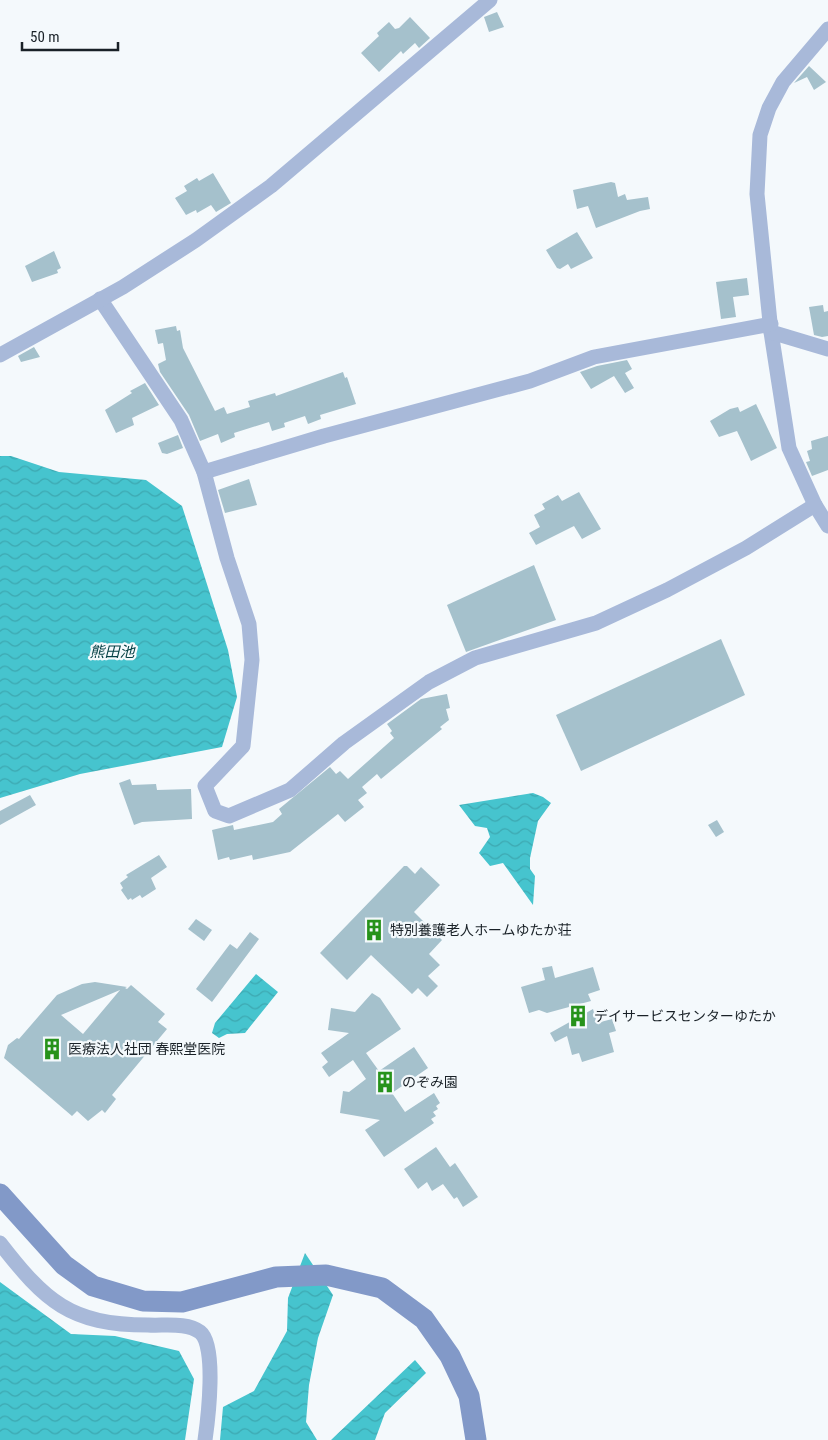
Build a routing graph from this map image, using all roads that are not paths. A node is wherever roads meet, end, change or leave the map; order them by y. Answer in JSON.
{"nodes":[{"id":1,"x":490,"y":0,"type":"edge"},
{"id":2,"x":828,"y":29,"type":"edge"},
{"id":3,"x":100,"y":299,"type":"junction"},
{"id":4,"x":771,"y":328,"type":"junction"},
{"id":5,"x":828,"y":349,"type":"edge"},
{"id":6,"x":0,"y":355,"type":"edge"},
{"id":7,"x":204,"y":472,"type":"junction"},
{"id":8,"x":815,"y":505,"type":"junction"},
{"id":9,"x":828,"y":526,"type":"edge"},
{"id":10,"x":0,"y":1194,"type":"edge"},
{"id":11,"x":0,"y":1243,"type":"edge"},
{"id":12,"x":205,"y":1440,"type":"edge"},
{"id":13,"x":476,"y":1440,"type":"edge"}],
"edges":[{"from":1,"to":3,"type":"street"},
{"from":2,"to":4,"type":"street"},
{"from":3,"to":6,"type":"street"},
{"from":3,"to":7,"type":"street"},
{"from":4,"to":5,"type":"street"},
{"from":4,"to":7,"type":"street"},
{"from":4,"to":8,"type":"street"},
{"from":7,"to":8,"type":"street"},
{"from":8,"to":9,"type":"street"},
{"from":10,"to":13,"type":"street"},
{"from":11,"to":12,"type":"street"}]}
